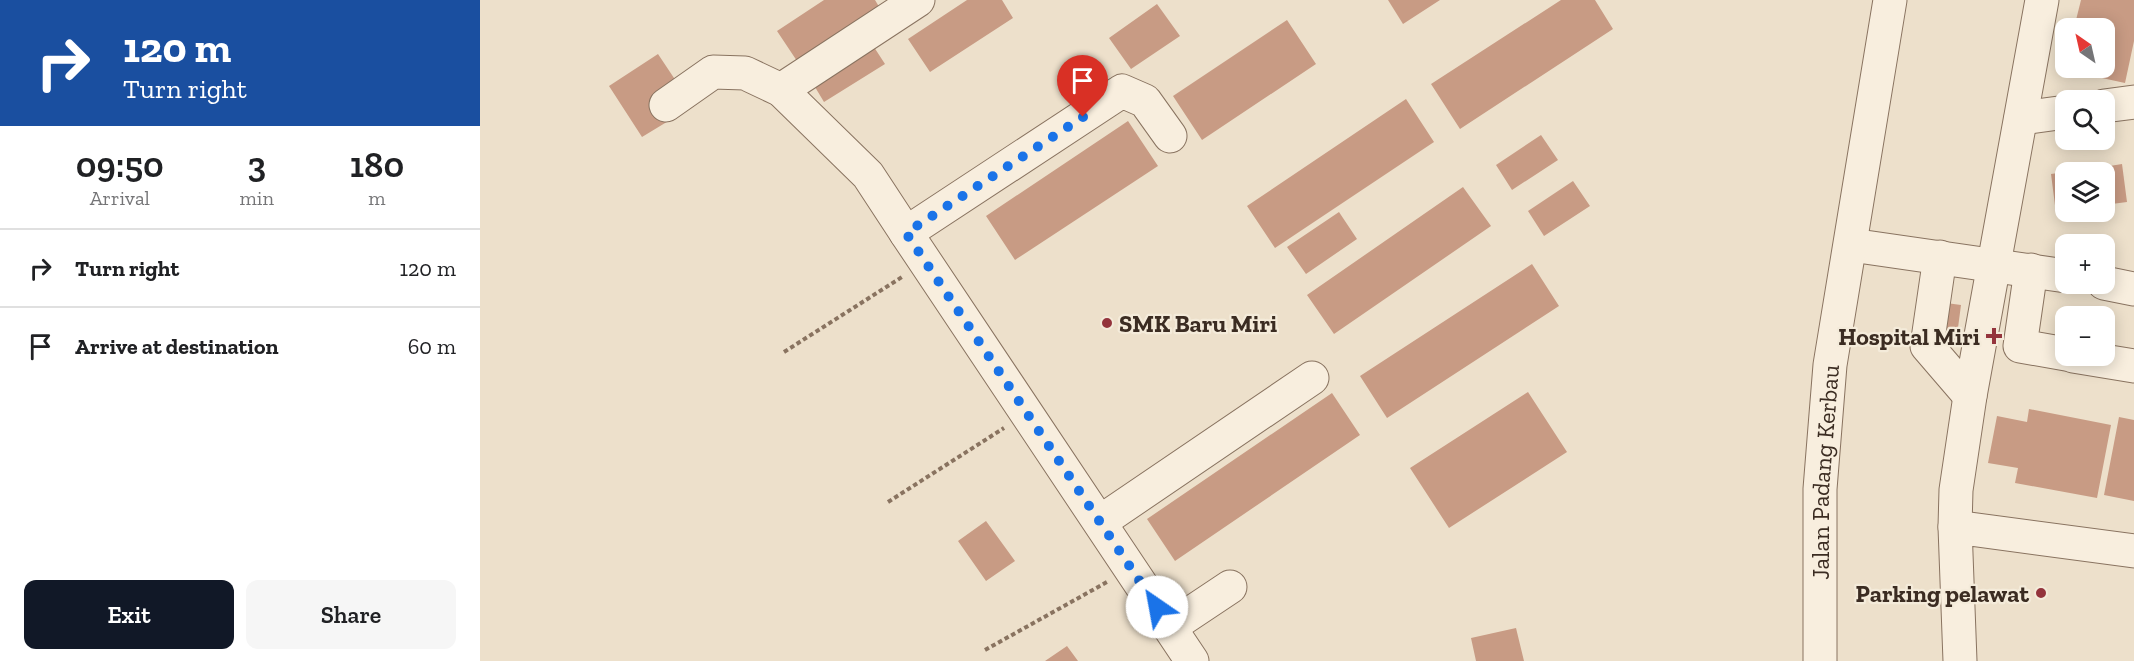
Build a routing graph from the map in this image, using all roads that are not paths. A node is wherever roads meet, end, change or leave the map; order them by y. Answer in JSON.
{"nodes":[{"id":1,"x":918,"y":0,"type":"edge"},
{"id":2,"x":1890,"y":0,"type":"edge"},
{"id":3,"x":2042,"y":0,"type":"edge"},
{"id":4,"x":781,"y":90,"type":"junction"},
{"id":5,"x":2134,"y":102,"type":"edge"},
{"id":6,"x":666,"y":105,"type":"dead end"},
{"id":7,"x":2115,"y":105,"type":"edge"},
{"id":8,"x":2055,"y":113,"type":"edge"},
{"id":9,"x":2021,"y":118,"type":"junction"},
{"id":10,"x":1170,"y":136,"type":"dead end"},
{"id":11,"x":906,"y":233,"type":"junction"},
{"id":12,"x":1851,"y":244,"type":"junction"},
{"id":13,"x":1940,"y":257,"type":"junction"},
{"id":14,"x":1993,"y":266,"type":"junction"},
{"id":15,"x":2031,"y":270,"type":"junction"},
{"id":16,"x":2055,"y":274,"type":"edge"},
{"id":17,"x":2115,"y":285,"type":"edge"},
{"id":18,"x":2134,"y":289,"type":"edge"},
{"id":19,"x":2055,"y":352,"type":"edge"},
{"id":20,"x":2115,"y":363,"type":"edge"},
{"id":21,"x":2134,"y":366,"type":"edge"},
{"id":22,"x":1312,"y":378,"type":"dead end"},
{"id":23,"x":1970,"y":396,"type":"junction"},
{"id":24,"x":1101,"y":522,"type":"junction"},
{"id":25,"x":1955,"y":527,"type":"junction"},
{"id":26,"x":2134,"y":551,"type":"edge"},
{"id":27,"x":1230,"y":587,"type":"dead end"},
{"id":28,"x":1170,"y":627,"type":"junction"},
{"id":29,"x":1192,"y":661,"type":"edge"},
{"id":30,"x":1820,"y":661,"type":"edge"},
{"id":31,"x":1960,"y":661,"type":"edge"}],
"edges":[{"from":1,"to":4,"type":"street"},
{"from":2,"to":12,"type":"street","name":"Jalan Padang Kerbau"},
{"from":3,"to":9,"type":"street"},
{"from":4,"to":6,"type":"street"},
{"from":4,"to":11,"type":"street"},
{"from":5,"to":7,"type":"street"},
{"from":8,"to":9,"type":"street"},
{"from":9,"to":14,"type":"street"},
{"from":10,"to":11,"type":"street"},
{"from":11,"to":24,"type":"street"},
{"from":12,"to":13,"type":"street"},
{"from":12,"to":30,"type":"street","name":"Jalan Padang Kerbau"},
{"from":13,"to":14,"type":"street"},
{"from":13,"to":23,"type":"street"},
{"from":14,"to":15,"type":"street"},
{"from":14,"to":23,"type":"street"},
{"from":15,"to":16,"type":"street"},
{"from":15,"to":19,"type":"street"},
{"from":17,"to":18,"type":"street"},
{"from":20,"to":21,"type":"street"},
{"from":22,"to":24,"type":"street"},
{"from":23,"to":25,"type":"street"},
{"from":24,"to":28,"type":"street"},
{"from":25,"to":26,"type":"street"},
{"from":25,"to":31,"type":"street"},
{"from":27,"to":28,"type":"street"},
{"from":28,"to":29,"type":"street"}]}
